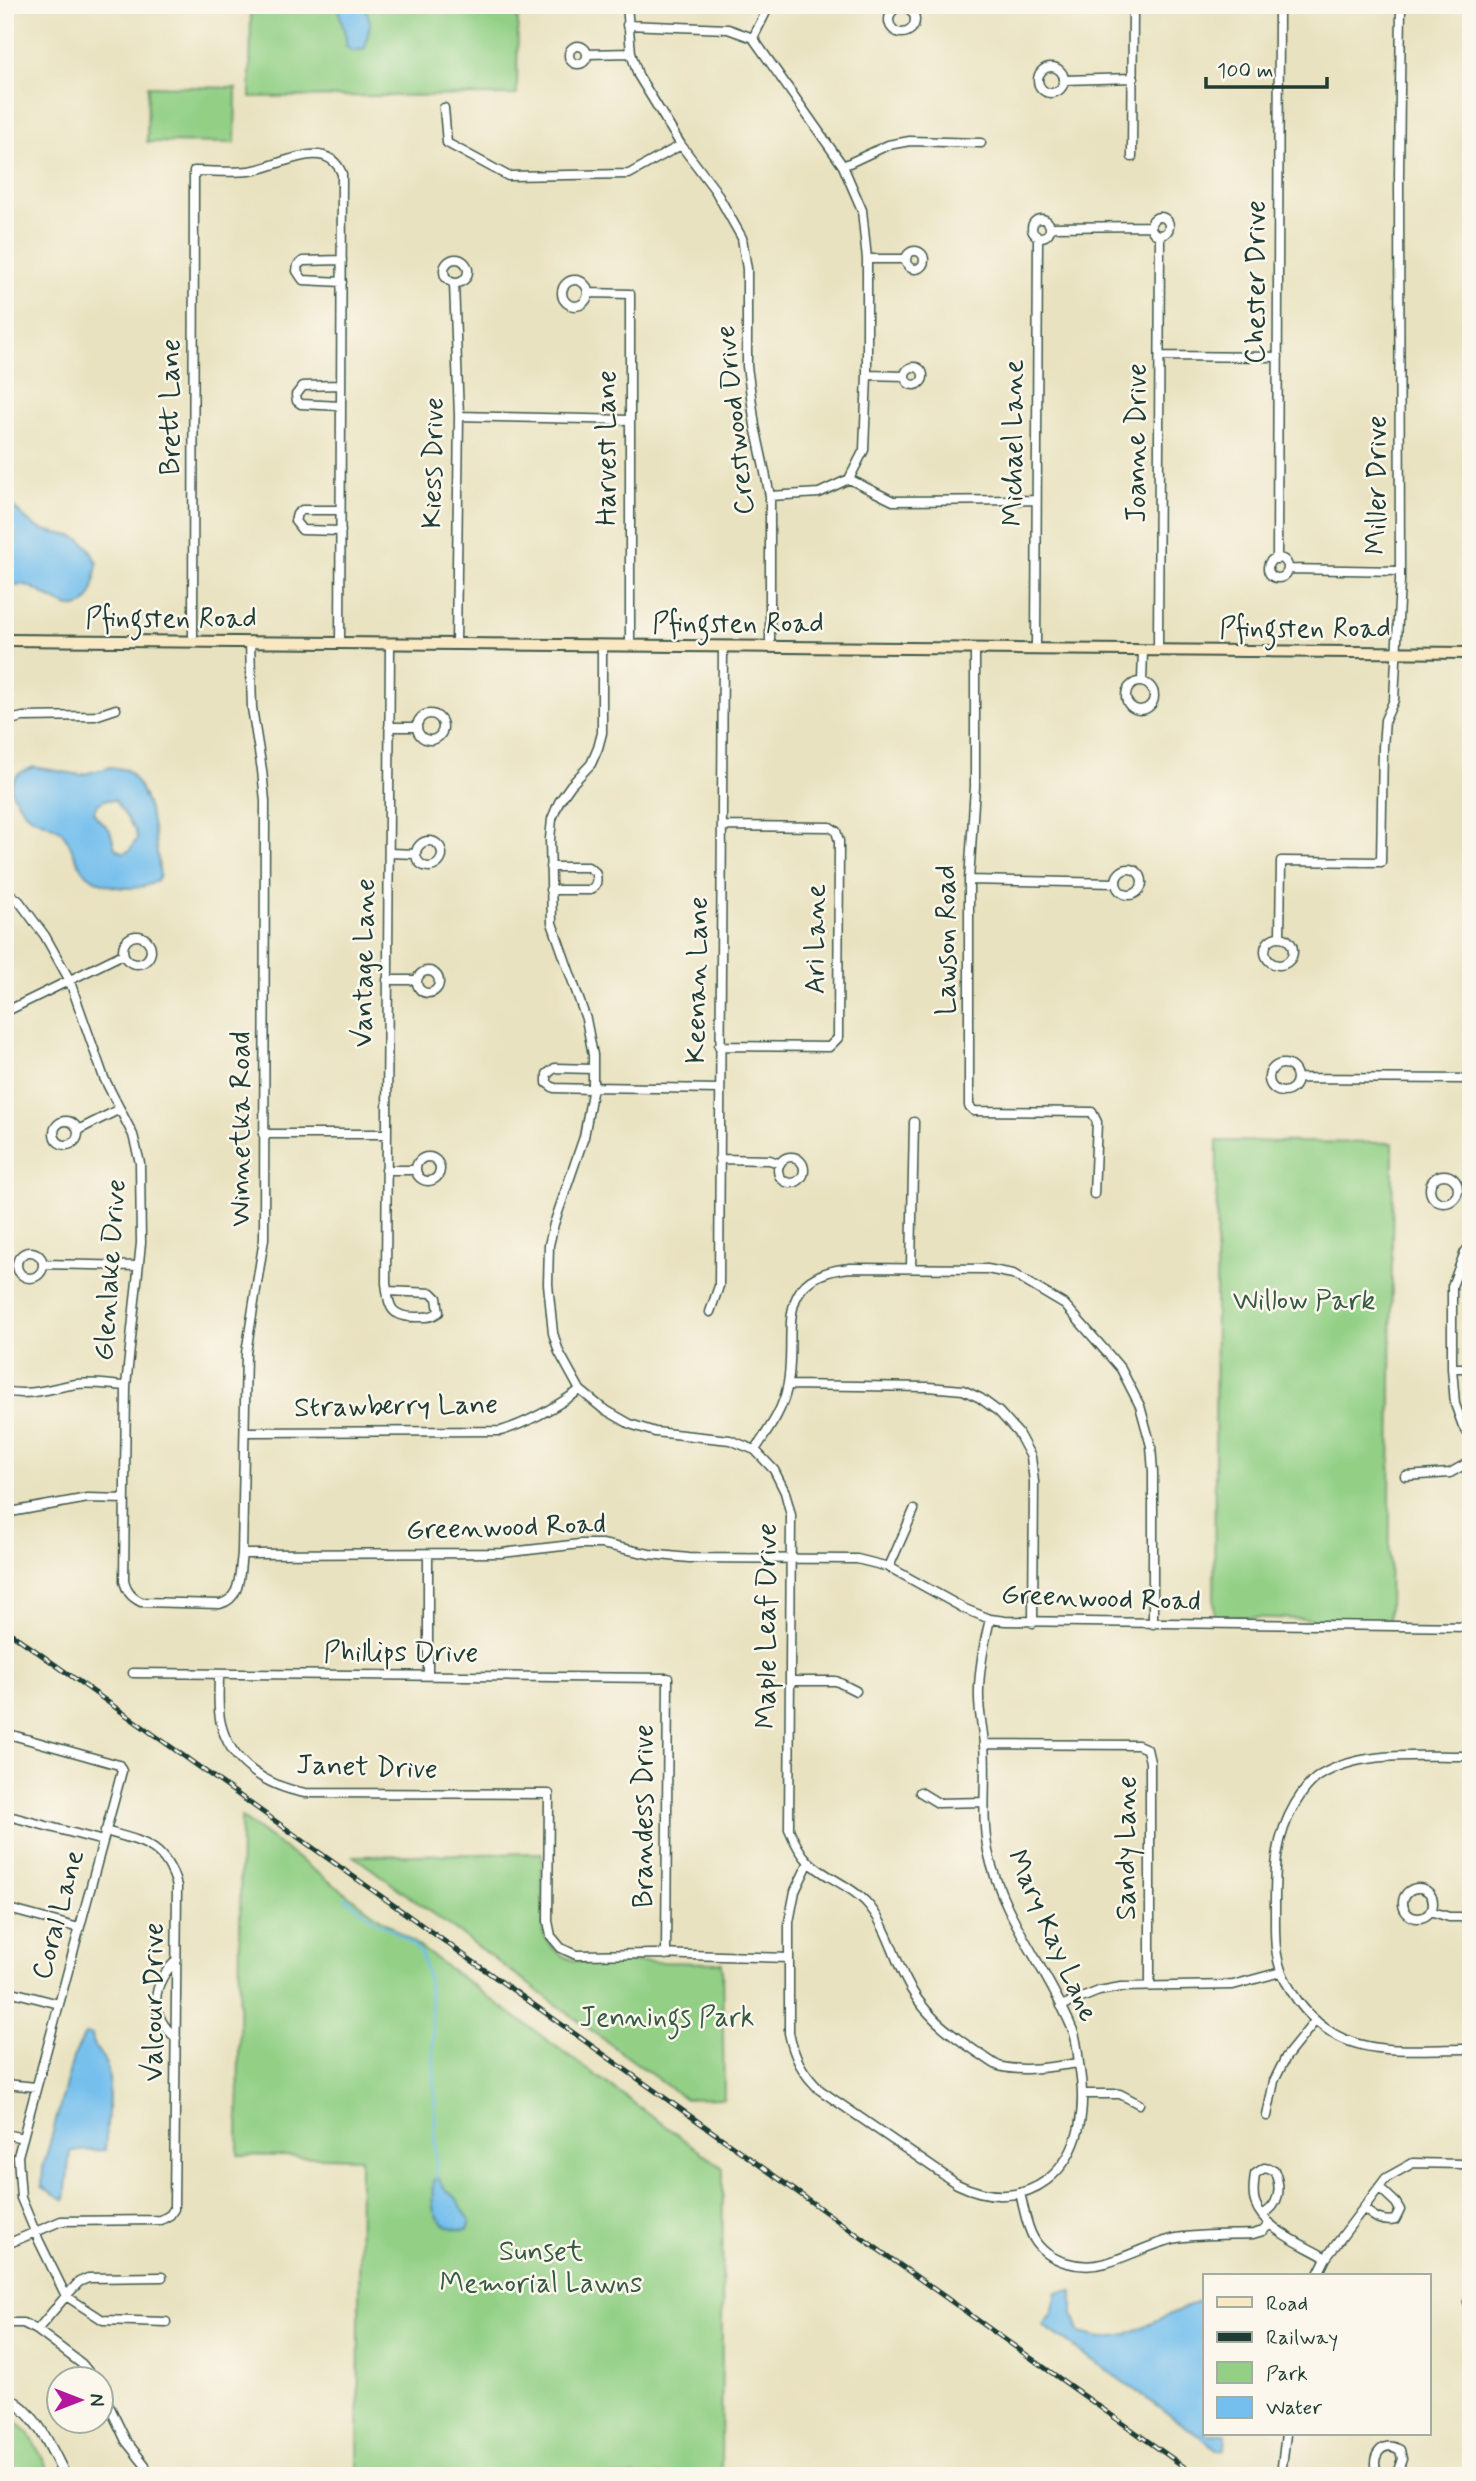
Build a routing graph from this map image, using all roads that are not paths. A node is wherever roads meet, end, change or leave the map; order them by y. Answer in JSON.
{"nodes":[{"id":1,"x":627,"y":5,"type":"edge"},
{"id":2,"x":766,"y":5,"type":"edge"},
{"id":3,"x":1133,"y":5,"type":"edge"},
{"id":4,"x":1279,"y":5,"type":"edge"},
{"id":5,"x":1401,"y":5,"type":"edge"},
{"id":6,"x":627,"y":25,"type":"junction"},
{"id":7,"x":753,"y":38,"type":"junction"},
{"id":8,"x":631,"y":53,"type":"junction"},
{"id":9,"x":588,"y":54,"type":"dead end"},
{"id":10,"x":1133,"y":78,"type":"junction"},
{"id":11,"x":1064,"y":80,"type":"dead end"},
{"id":12,"x":444,"y":107,"type":"dead end"},
{"id":13,"x":981,"y":143,"type":"dead end"},
{"id":14,"x":681,"y":145,"type":"junction"},
{"id":15,"x":1132,"y":157,"type":"dead end"},
{"id":16,"x":844,"y":166,"type":"junction"},
{"id":17,"x":1051,"y":226,"type":"junction"},
{"id":18,"x":1150,"y":226,"type":"junction"},
{"id":19,"x":1160,"y":236,"type":"junction"},
{"id":20,"x":1038,"y":237,"type":"junction"},
{"id":21,"x":867,"y":259,"type":"junction"},
{"id":22,"x":906,"y":259,"type":"dead end"},
{"id":23,"x":342,"y":260,"type":"junction"},
{"id":24,"x":342,"y":282,"type":"junction"},
{"id":25,"x":454,"y":283,"type":"dead end"},
{"id":26,"x":588,"y":293,"type":"dead end"},
{"id":27,"x":1160,"y":356,"type":"junction"},
{"id":28,"x":1278,"y":357,"type":"junction"},
{"id":29,"x":867,"y":375,"type":"junction"},
{"id":30,"x":905,"y":376,"type":"dead end"},
{"id":31,"x":341,"y":385,"type":"junction"},
{"id":32,"x":341,"y":406,"type":"junction"},
{"id":33,"x":458,"y":416,"type":"junction"},
{"id":34,"x":629,"y":420,"type":"junction"},
{"id":35,"x":849,"y":480,"type":"junction"},
{"id":36,"x":770,"y":496,"type":"junction"},
{"id":37,"x":1036,"y":500,"type":"junction"},
{"id":38,"x":341,"y":510,"type":"junction"},
{"id":39,"x":341,"y":531,"type":"junction"},
{"id":40,"x":1278,"y":559,"type":"junction"},
{"id":41,"x":1288,"y":569,"type":"junction"},
{"id":42,"x":1400,"y":571,"type":"junction"},
{"id":43,"x":5,"y":640,"type":"edge"},
{"id":44,"x":193,"y":642,"type":"junction"},
{"id":45,"x":250,"y":642,"type":"junction"},
{"id":46,"x":340,"y":643,"type":"junction"},
{"id":47,"x":390,"y":644,"type":"junction"},
{"id":48,"x":456,"y":644,"type":"junction"},
{"id":49,"x":603,"y":645,"type":"junction"},
{"id":50,"x":630,"y":646,"type":"junction"},
{"id":51,"x":723,"y":646,"type":"junction"},
{"id":52,"x":770,"y":647,"type":"junction"},
{"id":53,"x":975,"y":649,"type":"junction"},
{"id":54,"x":1036,"y":649,"type":"junction"},
{"id":55,"x":1143,"y":650,"type":"junction"},
{"id":56,"x":1158,"y":650,"type":"junction"},
{"id":57,"x":1398,"y":652,"type":"junction"},
{"id":58,"x":1471,"y":653,"type":"edge"},
{"id":59,"x":1142,"y":682,"type":"dead end"},
{"id":60,"x":116,"y":709,"type":"dead end"},
{"id":61,"x":5,"y":721,"type":"edge"},
{"id":62,"x":389,"y":727,"type":"junction"},
{"id":63,"x":417,"y":727,"type":"dead end"},
{"id":64,"x":722,"y":826,"type":"junction"},
{"id":65,"x":390,"y":853,"type":"junction"},
{"id":66,"x":416,"y":854,"type":"dead end"},
{"id":67,"x":550,"y":867,"type":"junction"},
{"id":68,"x":969,"y":880,"type":"junction"},
{"id":69,"x":1116,"y":883,"type":"dead end"},
{"id":70,"x":5,"y":890,"type":"edge"},
{"id":71,"x":550,"y":890,"type":"junction"},
{"id":72,"x":1280,"y":937,"type":"dead end"},
{"id":73,"x":123,"y":954,"type":"dead end"},
{"id":74,"x":69,"y":979,"type":"junction"},
{"id":75,"x":387,"y":980,"type":"junction"},
{"id":76,"x":417,"y":980,"type":"dead end"},
{"id":77,"x":5,"y":1012,"type":"edge"},
{"id":78,"x":719,"y":1046,"type":"junction"},
{"id":79,"x":593,"y":1069,"type":"junction"},
{"id":80,"x":1297,"y":1078,"type":"dead end"},
{"id":81,"x":1471,"y":1079,"type":"edge"},
{"id":82,"x":592,"y":1088,"type":"junction"},
{"id":83,"x":719,"y":1088,"type":"junction"},
{"id":84,"x":120,"y":1109,"type":"junction"},
{"id":85,"x":914,"y":1122,"type":"dead end"},
{"id":86,"x":78,"y":1130,"type":"dead end"},
{"id":87,"x":263,"y":1134,"type":"junction"},
{"id":88,"x":386,"y":1134,"type":"junction"},
{"id":89,"x":719,"y":1160,"type":"junction"},
{"id":90,"x":780,"y":1164,"type":"dead end"},
{"id":91,"x":386,"y":1170,"type":"junction"},
{"id":92,"x":416,"y":1170,"type":"dead end"},
{"id":93,"x":1094,"y":1194,"type":"dead end"},
{"id":94,"x":1471,"y":1245,"type":"edge"},
{"id":95,"x":43,"y":1264,"type":"dead end"},
{"id":96,"x":138,"y":1266,"type":"junction"},
{"id":97,"x":911,"y":1267,"type":"junction"},
{"id":98,"x":1458,"y":1270,"type":"junction"},
{"id":99,"x":1471,"y":1276,"type":"edge"},
{"id":100,"x":387,"y":1287,"type":"junction"},
{"id":101,"x":710,"y":1312,"type":"dead end"},
{"id":102,"x":1452,"y":1368,"type":"junction"},
{"id":103,"x":1471,"y":1368,"type":"edge"},
{"id":104,"x":788,"y":1385,"type":"junction"},
{"id":105,"x":126,"y":1386,"type":"junction"},
{"id":106,"x":580,"y":1390,"type":"junction"},
{"id":107,"x":5,"y":1391,"type":"edge"},
{"id":108,"x":246,"y":1432,"type":"junction"},
{"id":109,"x":1471,"y":1438,"type":"edge"},
{"id":110,"x":755,"y":1450,"type":"junction"},
{"id":111,"x":1471,"y":1461,"type":"edge"},
{"id":112,"x":1405,"y":1476,"type":"dead end"},
{"id":113,"x":124,"y":1499,"type":"junction"},
{"id":114,"x":914,"y":1510,"type":"dead end"},
{"id":115,"x":5,"y":1513,"type":"edge"},
{"id":116,"x":242,"y":1554,"type":"junction"},
{"id":117,"x":428,"y":1554,"type":"junction"},
{"id":118,"x":790,"y":1560,"type":"junction"},
{"id":119,"x":889,"y":1567,"type":"junction"},
{"id":120,"x":220,"y":1604,"type":"joint"},
{"id":121,"x":990,"y":1619,"type":"junction"},
{"id":122,"x":1033,"y":1623,"type":"junction"},
{"id":123,"x":1153,"y":1624,"type":"junction"},
{"id":124,"x":1471,"y":1627,"type":"edge"},
{"id":125,"x":133,"y":1673,"type":"dead end"},
{"id":126,"x":219,"y":1675,"type":"junction"},
{"id":127,"x":428,"y":1675,"type":"junction"},
{"id":128,"x":668,"y":1678,"type":"joint"},
{"id":129,"x":791,"y":1681,"type":"junction"},
{"id":130,"x":856,"y":1691,"type":"dead end"},
{"id":131,"x":5,"y":1733,"type":"edge"},
{"id":132,"x":984,"y":1744,"type":"junction"},
{"id":133,"x":1471,"y":1756,"type":"edge"},
{"id":134,"x":920,"y":1793,"type":"dead end"},
{"id":135,"x":984,"y":1802,"type":"junction"},
{"id":136,"x":5,"y":1815,"type":"edge"},
{"id":137,"x":105,"y":1830,"type":"junction"},
{"id":138,"x":103,"y":1841,"type":"junction"},
{"id":139,"x":809,"y":1862,"type":"junction"},
{"id":140,"x":5,"y":1908,"type":"edge"},
{"id":141,"x":1430,"y":1912,"type":"dead end"},
{"id":142,"x":1471,"y":1917,"type":"edge"},
{"id":143,"x":79,"y":1928,"type":"junction"},
{"id":144,"x":666,"y":1955,"type":"junction"},
{"id":145,"x":789,"y":1958,"type":"junction"},
{"id":146,"x":177,"y":1960,"type":"junction"},
{"id":147,"x":1281,"y":1972,"type":"junction"},
{"id":148,"x":1150,"y":1986,"type":"junction"},
{"id":149,"x":5,"y":1990,"type":"edge"},
{"id":150,"x":59,"y":2004,"type":"junction"},
{"id":151,"x":1061,"y":2006,"type":"junction"},
{"id":152,"x":1315,"y":2021,"type":"junction"},
{"id":153,"x":176,"y":2038,"type":"junction"},
{"id":154,"x":1471,"y":2049,"type":"edge"},
{"id":155,"x":1079,"y":2063,"type":"junction"},
{"id":156,"x":5,"y":2084,"type":"edge"},
{"id":157,"x":36,"y":2087,"type":"junction"},
{"id":158,"x":1084,"y":2094,"type":"junction"},
{"id":159,"x":1139,"y":2104,"type":"dead end"},
{"id":160,"x":1267,"y":2116,"type":"dead end"},
{"id":161,"x":5,"y":2134,"type":"edge"},
{"id":162,"x":23,"y":2138,"type":"junction"},
{"id":163,"x":1471,"y":2167,"type":"edge"},
{"id":164,"x":1379,"y":2187,"type":"junction"},
{"id":165,"x":1020,"y":2193,"type":"junction"},
{"id":166,"x":1363,"y":2208,"type":"junction"},
{"id":167,"x":1262,"y":2215,"type":"junction"},
{"id":168,"x":1270,"y":2223,"type":"junction"},
{"id":169,"x":35,"y":2232,"type":"junction"},
{"id":170,"x":5,"y":2245,"type":"edge"},
{"id":171,"x":1326,"y":2258,"type":"junction"},
{"id":172,"x":1318,"y":2274,"type":"edge"},
{"id":173,"x":162,"y":2277,"type":"dead end"},
{"id":174,"x":66,"y":2296,"type":"junction"},
{"id":175,"x":1471,"y":2296,"type":"edge"},
{"id":176,"x":1471,"y":2309,"type":"edge"},
{"id":177,"x":166,"y":2322,"type":"dead end"},
{"id":178,"x":5,"y":2323,"type":"edge"},
{"id":179,"x":37,"y":2330,"type":"junction"},
{"id":180,"x":84,"y":2366,"type":"edge"},
{"id":181,"x":5,"y":2396,"type":"edge"},
{"id":182,"x":116,"y":2420,"type":"edge"},
{"id":183,"x":1286,"y":2436,"type":"edge"},
{"id":184,"x":145,"y":2465,"type":"dead end"},
{"id":185,"x":65,"y":2476,"type":"edge"},
{"id":186,"x":1283,"y":2476,"type":"edge"},
{"id":187,"x":1379,"y":2476,"type":"edge"},
{"id":188,"x":1396,"y":2476,"type":"edge"}],
"edges":[{"from":1,"to":6,"type":"street","name":"Crestwood Drive"},
{"from":2,"to":7,"type":"street"},
{"from":3,"to":10,"type":"street"},
{"from":4,"to":28,"type":"street","name":"Chester Drive"},
{"from":5,"to":42,"type":"street","name":"Miller Drive"},
{"from":6,"to":7,"type":"street"},
{"from":6,"to":8,"type":"street","name":"Crestwood Drive"},
{"from":7,"to":16,"type":"street"},
{"from":8,"to":9,"type":"street"},
{"from":8,"to":14,"type":"street","name":"Crestwood Drive"},
{"from":10,"to":11,"type":"street"},
{"from":10,"to":15,"type":"street"},
{"from":12,"to":14,"type":"street"},
{"from":13,"to":16,"type":"street"},
{"from":14,"to":36,"type":"street","name":"Crestwood Drive"},
{"from":16,"to":21,"type":"street"},
{"from":17,"to":18,"type":"street"},
{"from":17,"to":20,"type":"street"},
{"from":17,"to":20,"type":"street"},
{"from":18,"to":19,"type":"street"},
{"from":18,"to":19,"type":"street"},
{"from":19,"to":27,"type":"street","name":"Joanne Drive"},
{"from":20,"to":37,"type":"street","name":"Michael Lane"},
{"from":21,"to":22,"type":"street"},
{"from":21,"to":29,"type":"street"},
{"from":23,"to":24,"type":"street"},
{"from":23,"to":24,"type":"street"},
{"from":23,"to":44,"type":"street","name":"Brett Lane"},
{"from":24,"to":31,"type":"street"},
{"from":25,"to":33,"type":"street","name":"Kiess Drive"},
{"from":26,"to":34,"type":"street","name":"Harvest Lane"},
{"from":27,"to":28,"type":"street"},
{"from":27,"to":56,"type":"street","name":"Joanne Drive"},
{"from":28,"to":40,"type":"street","name":"Chester Drive"},
{"from":29,"to":30,"type":"street"},
{"from":29,"to":35,"type":"street"},
{"from":31,"to":32,"type":"street"},
{"from":31,"to":32,"type":"street"},
{"from":32,"to":38,"type":"street"},
{"from":33,"to":34,"type":"street"},
{"from":33,"to":48,"type":"street","name":"Kiess Drive"},
{"from":34,"to":50,"type":"street","name":"Harvest Lane"},
{"from":35,"to":36,"type":"street"},
{"from":35,"to":37,"type":"street"},
{"from":36,"to":52,"type":"street","name":"Crestwood Drive"},
{"from":37,"to":54,"type":"street","name":"Michael Lane"},
{"from":38,"to":39,"type":"street"},
{"from":38,"to":39,"type":"street"},
{"from":39,"to":46,"type":"street"},
{"from":40,"to":41,"type":"street"},
{"from":40,"to":41,"type":"street"},
{"from":41,"to":42,"type":"street"},
{"from":42,"to":57,"type":"street","name":"Miller Drive"},
{"from":43,"to":44,"type":"main road","name":"Pfingsten Road"},
{"from":44,"to":45,"type":"main road","name":"Pfingsten Road"},
{"from":45,"to":46,"type":"main road","name":"Pfingsten Road"},
{"from":45,"to":87,"type":"street","name":"Winnetka Road"},
{"from":46,"to":47,"type":"main road","name":"Pfingsten Road"},
{"from":47,"to":48,"type":"main road","name":"Pfingsten Road"},
{"from":47,"to":62,"type":"street","name":"Vantage Lane"},
{"from":48,"to":49,"type":"main road","name":"Pfingsten Road"},
{"from":49,"to":50,"type":"main road","name":"Pfingsten Road"},
{"from":49,"to":67,"type":"street"},
{"from":50,"to":51,"type":"main road","name":"Pfingsten Road"},
{"from":51,"to":52,"type":"main road","name":"Pfingsten Road"},
{"from":51,"to":64,"type":"street","name":"Keenan Lane"},
{"from":52,"to":53,"type":"main road","name":"Pfingsten Road"},
{"from":53,"to":54,"type":"main road","name":"Pfingsten Road"},
{"from":53,"to":68,"type":"street","name":"Lawson Road"},
{"from":54,"to":55,"type":"main road","name":"Pfingsten Road"},
{"from":55,"to":56,"type":"main road","name":"Pfingsten Road"},
{"from":55,"to":59,"type":"street"},
{"from":56,"to":57,"type":"main road","name":"Pfingsten Road"},
{"from":57,"to":58,"type":"main road","name":"Pfingsten Road"},
{"from":57,"to":72,"type":"street","name":"Miller Drive"},
{"from":60,"to":61,"type":"street"},
{"from":62,"to":63,"type":"street"},
{"from":62,"to":65,"type":"street","name":"Vantage Lane"},
{"from":64,"to":78,"type":"street","name":"Keenan Lane"},
{"from":64,"to":78,"type":"street","name":"Ari Lane"},
{"from":65,"to":66,"type":"street"},
{"from":65,"to":75,"type":"street","name":"Vantage Lane"},
{"from":67,"to":71,"type":"street"},
{"from":67,"to":71,"type":"street"},
{"from":68,"to":69,"type":"street"},
{"from":68,"to":93,"type":"street","name":"Lawson Road"},
{"from":70,"to":74,"type":"street","name":"Glenlake Drive"},
{"from":71,"to":79,"type":"street"},
{"from":73,"to":74,"type":"street"},
{"from":74,"to":77,"type":"street"},
{"from":74,"to":84,"type":"street","name":"Glenlake Drive"},
{"from":75,"to":76,"type":"street"},
{"from":75,"to":88,"type":"street","name":"Vantage Lane"},
{"from":78,"to":83,"type":"street","name":"Keenan Lane"},
{"from":79,"to":82,"type":"street"},
{"from":79,"to":82,"type":"street"},
{"from":80,"to":81,"type":"street"},
{"from":82,"to":83,"type":"street"},
{"from":82,"to":106,"type":"street"},
{"from":83,"to":89,"type":"street","name":"Keenan Lane"},
{"from":84,"to":86,"type":"street"},
{"from":84,"to":96,"type":"street","name":"Glenlake Drive"},
{"from":85,"to":97,"type":"street"},
{"from":87,"to":88,"type":"street"},
{"from":87,"to":108,"type":"street","name":"Winnetka Road"},
{"from":88,"to":91,"type":"street","name":"Vantage Lane"},
{"from":89,"to":90,"type":"street"},
{"from":89,"to":101,"type":"street","name":"Keenan Lane"},
{"from":91,"to":92,"type":"street"},
{"from":91,"to":100,"type":"street","name":"Vantage Lane"},
{"from":94,"to":98,"type":"street"},
{"from":95,"to":96,"type":"street"},
{"from":96,"to":105,"type":"street","name":"Glenlake Drive"},
{"from":97,"to":104,"type":"street"},
{"from":97,"to":123,"type":"street"},
{"from":98,"to":99,"type":"street"},
{"from":98,"to":102,"type":"street"},
{"from":100,"to":100,"type":"street"},
{"from":102,"to":103,"type":"street"},
{"from":102,"to":109,"type":"street"},
{"from":104,"to":110,"type":"street"},
{"from":104,"to":122,"type":"street"},
{"from":105,"to":107,"type":"street"},
{"from":105,"to":113,"type":"street","name":"Glenlake Drive"},
{"from":106,"to":108,"type":"street","name":"Strawberry Lane"},
{"from":106,"to":110,"type":"street"},
{"from":108,"to":116,"type":"street","name":"Winnetka Road"},
{"from":110,"to":118,"type":"street","name":"Maple Leaf Drive"},
{"from":111,"to":112,"type":"street"},
{"from":113,"to":115,"type":"street"},
{"from":113,"to":120,"type":"street","name":"Glenlake Drive"},
{"from":114,"to":119,"type":"street"},
{"from":116,"to":117,"type":"street","name":"Greenwood Road"},
{"from":116,"to":120,"type":"street","name":"Winnetka Road"},
{"from":117,"to":118,"type":"street","name":"Greenwood Road"},
{"from":117,"to":127,"type":"street"},
{"from":118,"to":119,"type":"street","name":"Greenwood Road"},
{"from":118,"to":129,"type":"street","name":"Maple Leaf Drive"},
{"from":119,"to":121,"type":"street","name":"Greenwood Road"},
{"from":121,"to":122,"type":"street","name":"Greenwood Road"},
{"from":121,"to":132,"type":"street","name":"Mary Kay Lane"},
{"from":122,"to":123,"type":"street","name":"Greenwood Road"},
{"from":123,"to":124,"type":"street","name":"Greenwood Road"},
{"from":125,"to":126,"type":"street","name":"Phillips Drive"},
{"from":126,"to":127,"type":"street","name":"Phillips Drive"},
{"from":126,"to":144,"type":"street","name":"Janet Drive"},
{"from":127,"to":128,"type":"street","name":"Phillips Drive"},
{"from":128,"to":144,"type":"street","name":"Brandess Drive"},
{"from":129,"to":130,"type":"street"},
{"from":129,"to":139,"type":"street","name":"Maple Leaf Drive"},
{"from":131,"to":137,"type":"street","name":"Coral Lane"},
{"from":132,"to":135,"type":"street","name":"Mary Kay Lane"},
{"from":132,"to":148,"type":"street","name":"Sandy Lane"},
{"from":133,"to":147,"type":"street"},
{"from":134,"to":135,"type":"street"},
{"from":135,"to":151,"type":"street","name":"Mary Kay Lane"},
{"from":136,"to":138,"type":"street"},
{"from":137,"to":138,"type":"street","name":"Coral Lane"},
{"from":137,"to":146,"type":"street","name":"Valcour Drive"},
{"from":138,"to":143,"type":"street","name":"Coral Lane"},
{"from":139,"to":145,"type":"street","name":"Mary Kay Lane"},
{"from":139,"to":155,"type":"street","name":"Maple Leaf Drive"},
{"from":140,"to":143,"type":"street"},
{"from":141,"to":142,"type":"street"},
{"from":143,"to":150,"type":"street","name":"Coral Lane"},
{"from":144,"to":145,"type":"street"},
{"from":145,"to":165,"type":"street","name":"Mary Kay Lane"},
{"from":146,"to":153,"type":"street","name":"Valcour Drive"},
{"from":146,"to":153,"type":"street"},
{"from":147,"to":148,"type":"street"},
{"from":147,"to":152,"type":"street"},
{"from":148,"to":151,"type":"street"},
{"from":149,"to":150,"type":"street"},
{"from":150,"to":157,"type":"street","name":"Coral Lane"},
{"from":151,"to":155,"type":"street","name":"Mary Kay Lane"},
{"from":152,"to":154,"type":"street"},
{"from":152,"to":160,"type":"street"},
{"from":153,"to":169,"type":"street","name":"Valcour Drive"},
{"from":155,"to":158,"type":"street","name":"Mary Kay Lane"},
{"from":156,"to":157,"type":"street"},
{"from":157,"to":162,"type":"street","name":"Coral Lane"},
{"from":158,"to":159,"type":"street"},
{"from":158,"to":165,"type":"street","name":"Mary Kay Lane"},
{"from":161,"to":162,"type":"street"},
{"from":162,"to":169,"type":"street","name":"Coral Lane"},
{"from":163,"to":164,"type":"street"},
{"from":164,"to":166,"type":"street"},
{"from":164,"to":166,"type":"street"},
{"from":165,"to":168,"type":"street"},
{"from":166,"to":171,"type":"street"},
{"from":167,"to":167,"type":"street"},
{"from":167,"to":168,"type":"street"},
{"from":168,"to":171,"type":"street"},
{"from":169,"to":170,"type":"street"},
{"from":169,"to":174,"type":"street","name":"Coral Lane"},
{"from":171,"to":172,"type":"street"},
{"from":173,"to":174,"type":"street"},
{"from":174,"to":177,"type":"street"},
{"from":174,"to":179,"type":"street"},
{"from":175,"to":176,"type":"street"},
{"from":178,"to":179,"type":"street"},
{"from":179,"to":180,"type":"street"},
{"from":181,"to":185,"type":"street"},
{"from":182,"to":184,"type":"street"},
{"from":183,"to":186,"type":"street"},
{"from":187,"to":188,"type":"street"}]}
